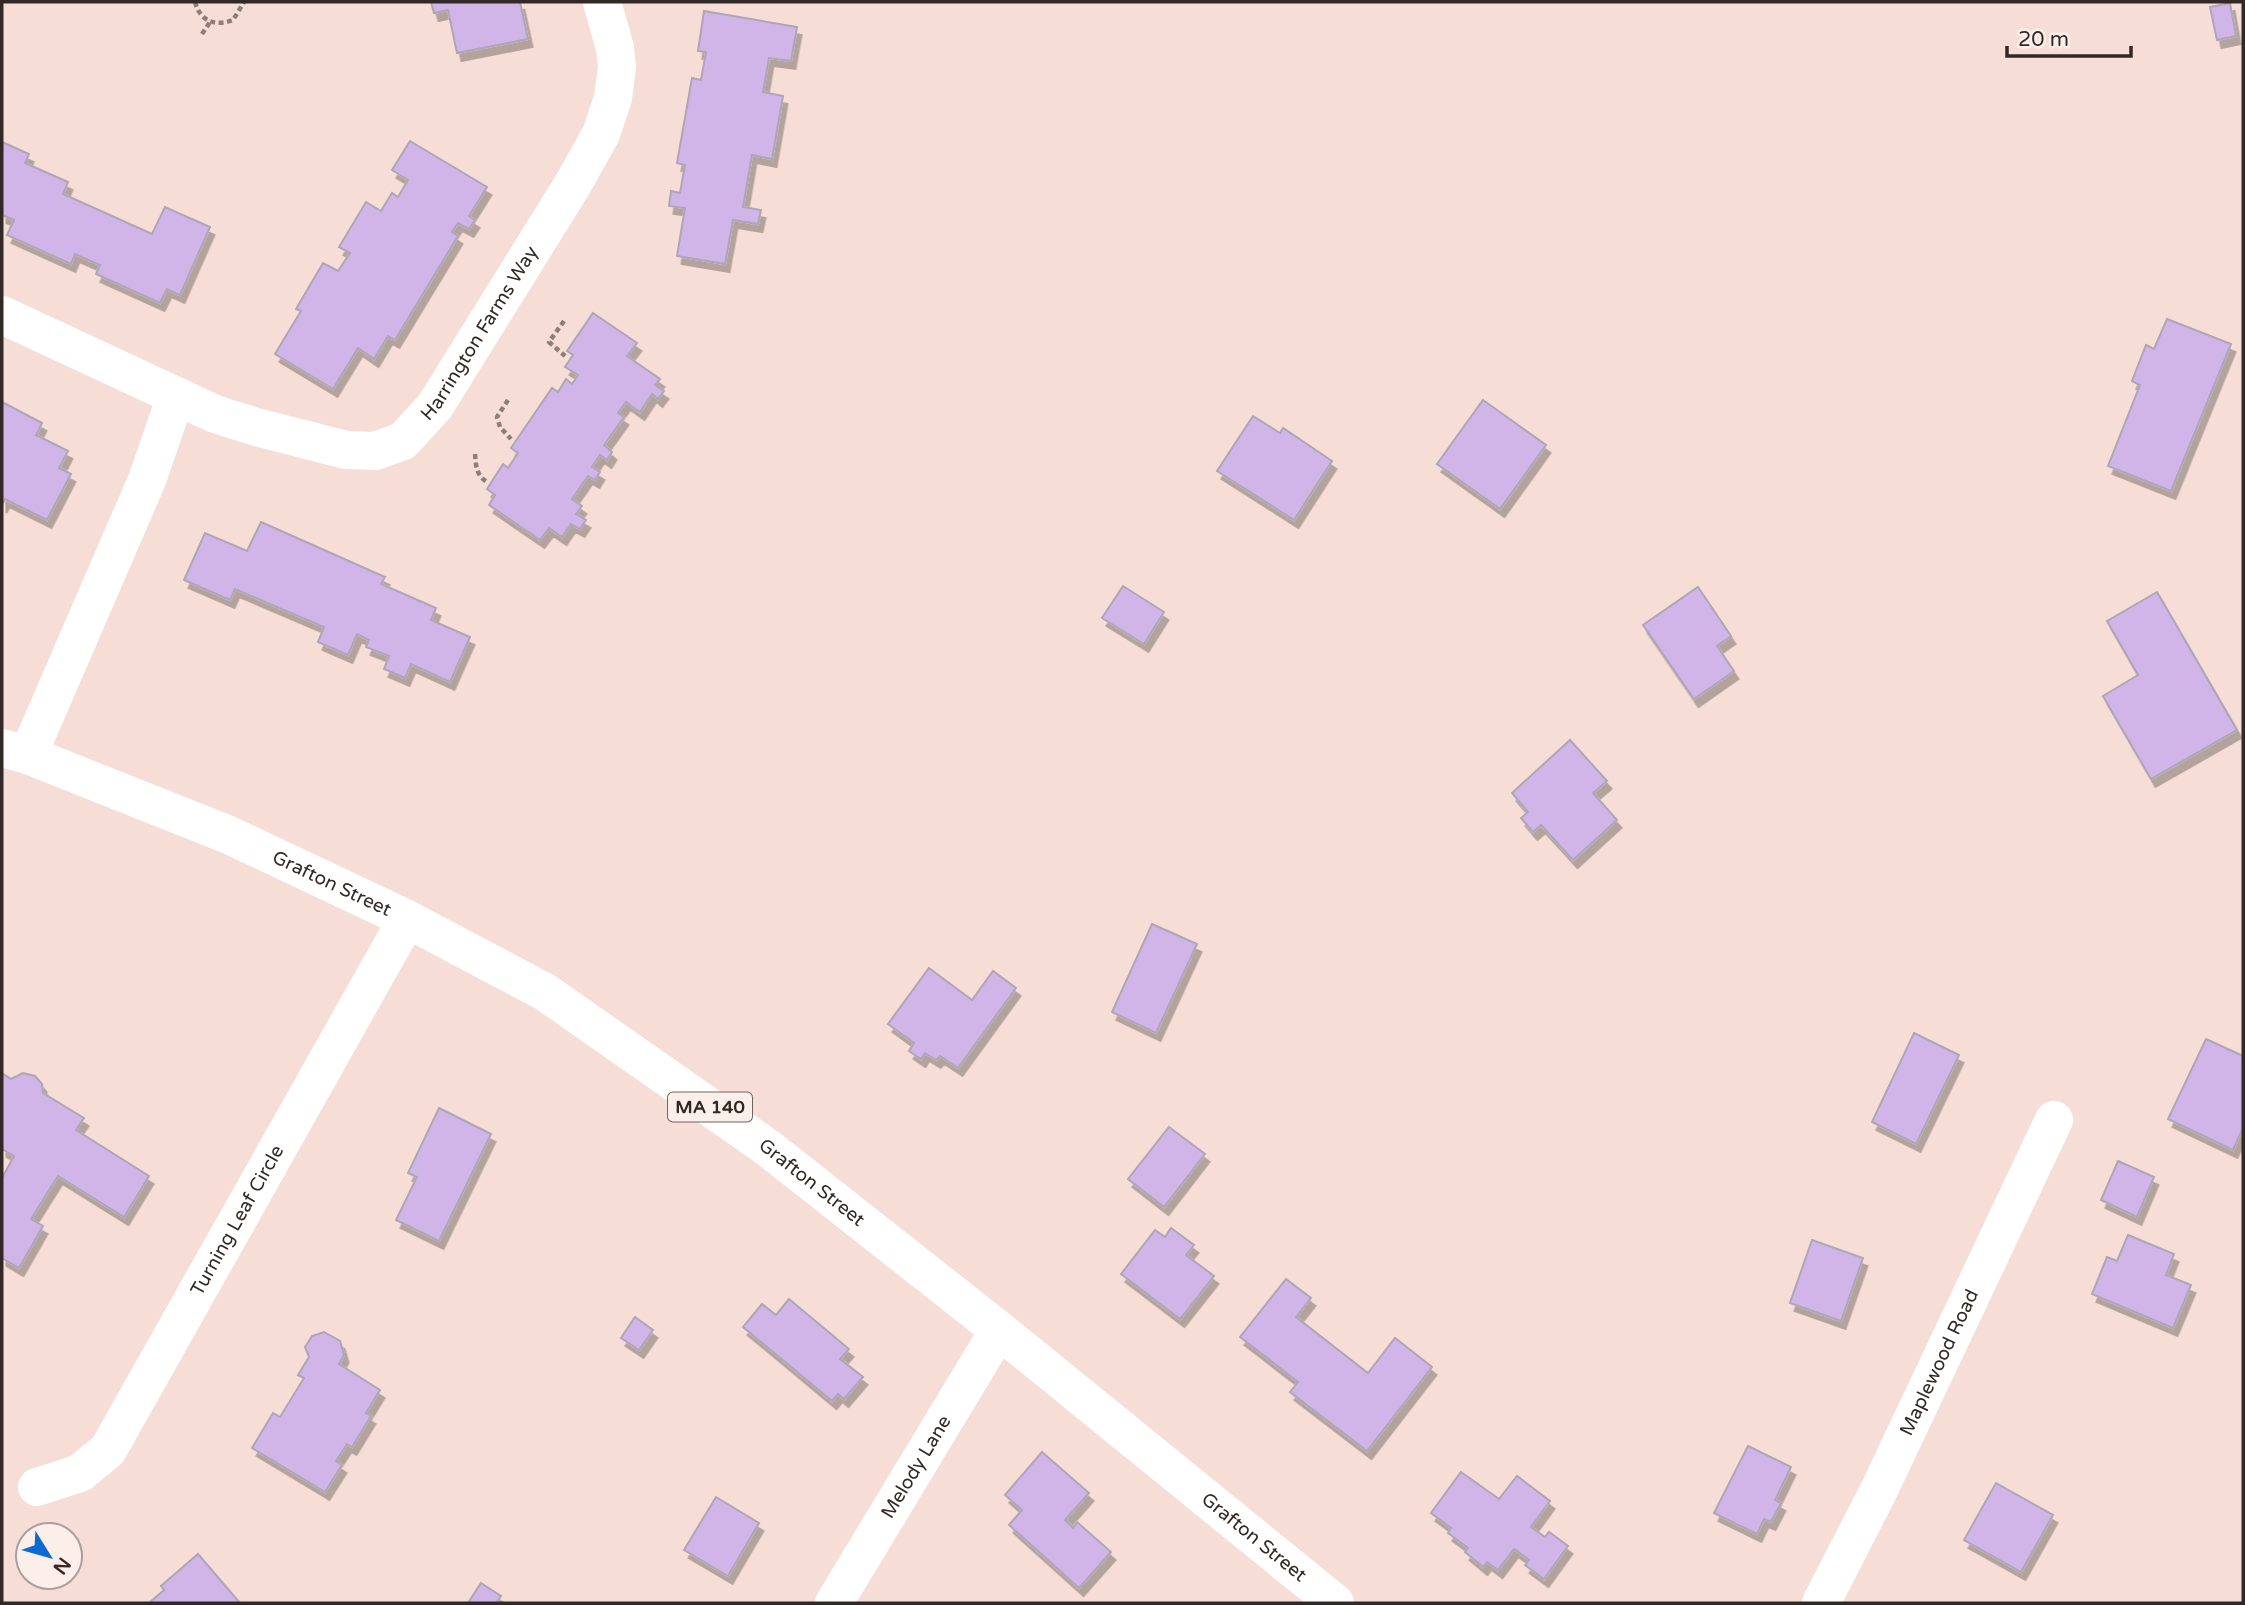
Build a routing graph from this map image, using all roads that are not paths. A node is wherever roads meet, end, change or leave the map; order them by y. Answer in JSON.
{"nodes":[{"id":1,"x":602,"y":2,"type":"edge"},
{"id":2,"x":2,"y":315,"type":"edge"},
{"id":3,"x":176,"y":396,"type":"junction"},
{"id":4,"x":15,"y":752,"type":"edge"},
{"id":5,"x":407,"y":919,"type":"junction"},
{"id":6,"x":2054,"y":1120,"type":"dead end"},
{"id":7,"x":999,"y":1330,"type":"junction"},
{"id":8,"x":37,"y":1487,"type":"dead end"},
{"id":9,"x":834,"y":1603,"type":"edge"},
{"id":10,"x":1335,"y":1603,"type":"edge"},
{"id":11,"x":1822,"y":1603,"type":"edge"}],
"edges":[{"from":1,"to":3,"type":"street","name":"Harrington Farms Way"},
{"from":2,"to":3,"type":"street","name":"Harrington Farms Way"},
{"from":3,"to":4,"type":"street"},
{"from":4,"to":5,"type":"street","name":"Grafton Street","number":"MA 140"},
{"from":5,"to":7,"type":"street","name":"Grafton Street","number":"MA 140"},
{"from":5,"to":8,"type":"street","name":"Turning Leaf Circle"},
{"from":6,"to":11,"type":"street","name":"Maplewood Road"},
{"from":7,"to":9,"type":"street","name":"Melody Lane"},
{"from":7,"to":10,"type":"street","name":"Grafton Street","number":"MA 140"}]}
